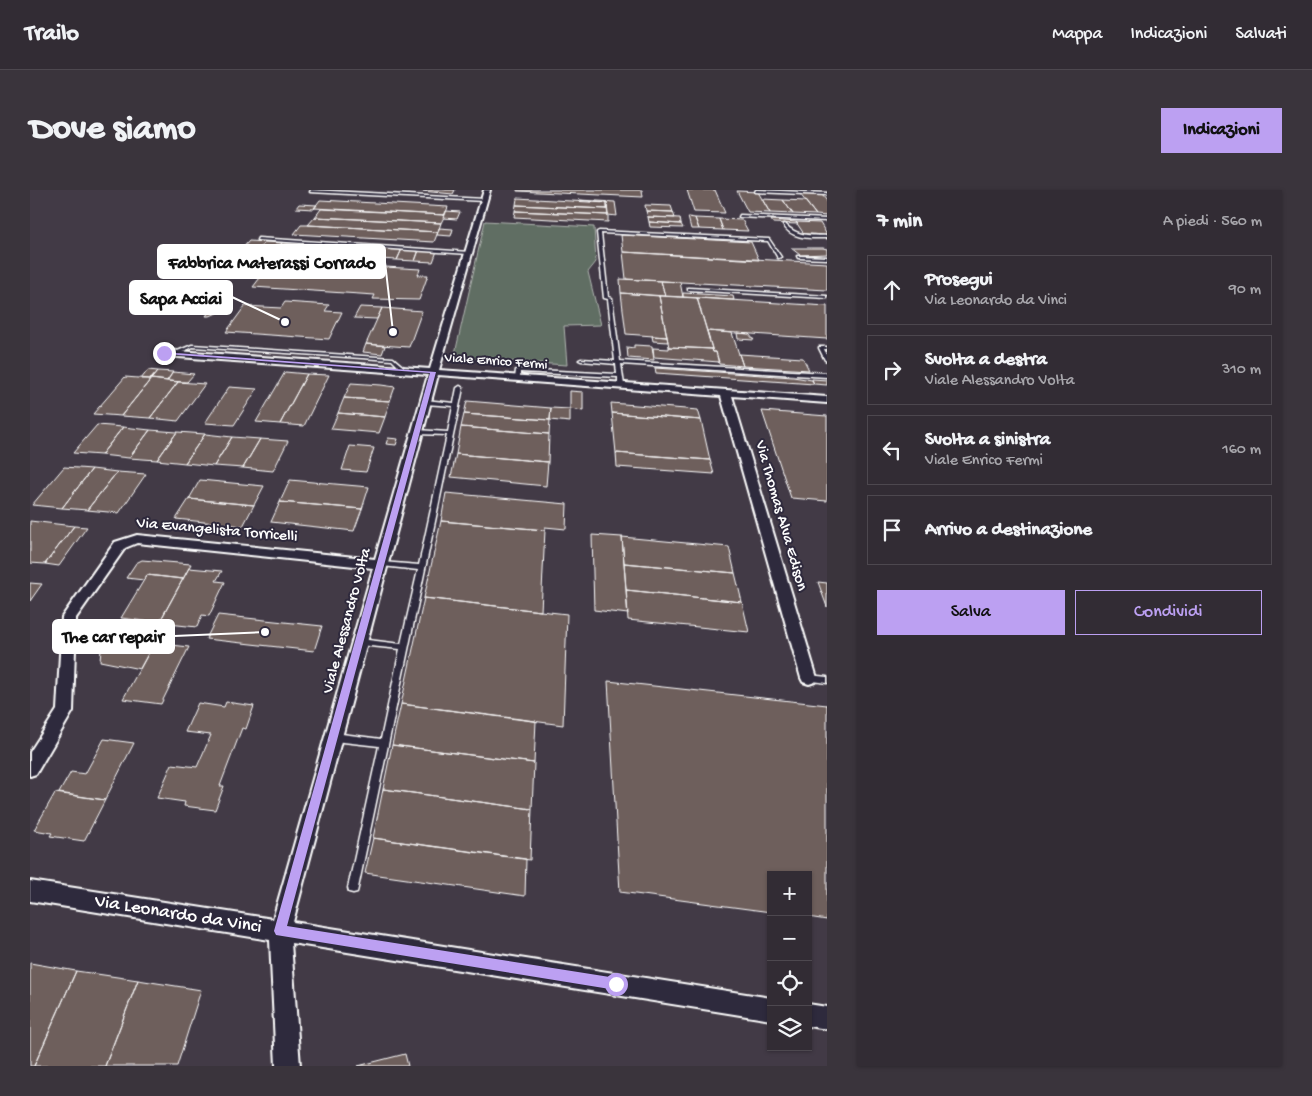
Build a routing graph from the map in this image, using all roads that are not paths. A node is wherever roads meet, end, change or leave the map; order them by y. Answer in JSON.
{"nodes":[{"id":1,"x":398,"y":190,"type":"edge"},
{"id":2,"x":813,"y":190,"type":"edge"},
{"id":3,"x":311,"y":191,"type":"edge"},
{"id":4,"x":756,"y":191,"type":"edge"},
{"id":5,"x":827,"y":192,"type":"edge"},
{"id":6,"x":395,"y":195,"type":"junction"},
{"id":7,"x":486,"y":195,"type":"edge"},
{"id":8,"x":740,"y":216,"type":"dead end"},
{"id":9,"x":771,"y":217,"type":"dead end"},
{"id":10,"x":827,"y":220,"type":"edge"},
{"id":11,"x":784,"y":224,"type":"dead end"},
{"id":12,"x":827,"y":237,"type":"edge"},
{"id":13,"x":258,"y":239,"type":"dead end"},
{"id":14,"x":469,"y":252,"type":"junction"},
{"id":15,"x":779,"y":257,"type":"dead end"},
{"id":16,"x":798,"y":257,"type":"dead end"},
{"id":17,"x":827,"y":258,"type":"edge"},
{"id":18,"x":689,"y":289,"type":"dead end"},
{"id":19,"x":827,"y":297,"type":"edge"},
{"id":20,"x":827,"y":348,"type":"edge"},
{"id":21,"x":164,"y":353,"type":"dead end"},
{"id":22,"x":581,"y":360,"type":"dead end"},
{"id":23,"x":827,"y":360,"type":"edge"},
{"id":24,"x":618,"y":362,"type":"junction"},
{"id":25,"x":433,"y":372,"type":"junction"},
{"id":26,"x":827,"y":375,"type":"edge"},
{"id":27,"x":620,"y":381,"type":"junction"},
{"id":28,"x":460,"y":388,"type":"dead end"},
{"id":29,"x":726,"y":392,"type":"junction"},
{"id":30,"x":827,"y":400,"type":"edge"},
{"id":31,"x":425,"y":402,"type":"junction"},
{"id":32,"x":456,"y":404,"type":"junction"},
{"id":33,"x":417,"y":432,"type":"junction"},
{"id":34,"x":450,"y":434,"type":"junction"},
{"id":35,"x":382,"y":564,"type":"junction"},
{"id":36,"x":421,"y":568,"type":"junction"},
{"id":37,"x":360,"y":642,"type":"junction"},
{"id":38,"x":404,"y":647,"type":"junction"},
{"id":39,"x":809,"y":678,"type":"joint"},
{"id":40,"x":827,"y":680,"type":"edge"},
{"id":41,"x":334,"y":737,"type":"junction"},
{"id":42,"x":384,"y":743,"type":"junction"},
{"id":43,"x":30,"y":768,"type":"edge"},
{"id":44,"x":353,"y":888,"type":"dead end"},
{"id":45,"x":30,"y":891,"type":"edge"},
{"id":46,"x":280,"y":931,"type":"junction"},
{"id":47,"x":767,"y":1008,"type":"edge"},
{"id":48,"x":812,"y":1016,"type":"edge"},
{"id":49,"x":827,"y":1018,"type":"edge"},
{"id":50,"x":288,"y":1066,"type":"edge"}],
"edges":[{"from":1,"to":6,"type":"lane"},
{"from":2,"to":5,"type":"lane"},
{"from":3,"to":6,"type":"lane"},
{"from":4,"to":5,"type":"lane"},
{"from":6,"to":7,"type":"lane"},
{"from":7,"to":14,"type":"street","name":"Viale Alessandro Volta"},
{"from":8,"to":10,"type":"lane"},
{"from":9,"to":10,"type":"lane"},
{"from":11,"to":12,"type":"lane"},
{"from":13,"to":14,"type":"lane"},
{"from":14,"to":25,"type":"street","name":"Viale Alessandro Volta"},
{"from":15,"to":24,"type":"lane"},
{"from":16,"to":17,"type":"lane"},
{"from":18,"to":19,"type":"lane"},
{"from":20,"to":23,"type":"lane"},
{"from":21,"to":25,"type":"street","name":"Viale Enrico Fermi"},
{"from":22,"to":24,"type":"lane"},
{"from":24,"to":26,"type":"lane"},
{"from":24,"to":27,"type":"lane"},
{"from":25,"to":27,"type":"street","name":"Viale Enrico Fermi"},
{"from":25,"to":31,"type":"street","name":"Viale Alessandro Volta"},
{"from":27,"to":29,"type":"street","name":"Viale Enrico Fermi"},
{"from":28,"to":32,"type":"lane"},
{"from":29,"to":30,"type":"street","name":"Viale Enrico Fermi"},
{"from":29,"to":39,"type":"street","name":"Via Thomas Alva Edison"},
{"from":31,"to":32,"type":"lane"},
{"from":31,"to":33,"type":"street","name":"Viale Alessandro Volta"},
{"from":32,"to":34,"type":"lane"},
{"from":33,"to":34,"type":"lane"},
{"from":33,"to":35,"type":"street","name":"Viale Alessandro Volta"},
{"from":34,"to":36,"type":"lane"},
{"from":35,"to":36,"type":"lane"},
{"from":35,"to":37,"type":"street","name":"Viale Alessandro Volta"},
{"from":35,"to":43,"type":"street","name":"Via Evangelista Torricelli"},
{"from":36,"to":38,"type":"lane"},
{"from":37,"to":38,"type":"lane"},
{"from":37,"to":41,"type":"street","name":"Viale Alessandro Volta"},
{"from":38,"to":42,"type":"lane"},
{"from":39,"to":40,"type":"lane"},
{"from":41,"to":42,"type":"lane"},
{"from":41,"to":46,"type":"street","name":"Viale Alessandro Volta"},
{"from":42,"to":44,"type":"lane"},
{"from":45,"to":46,"type":"street","name":"Via Leonardo da Vinci"},
{"from":46,"to":47,"type":"street","name":"Via Leonardo da Vinci"},
{"from":46,"to":50,"type":"street","name":"Viale Alessandro Volta"},
{"from":48,"to":49,"type":"street"}]}
